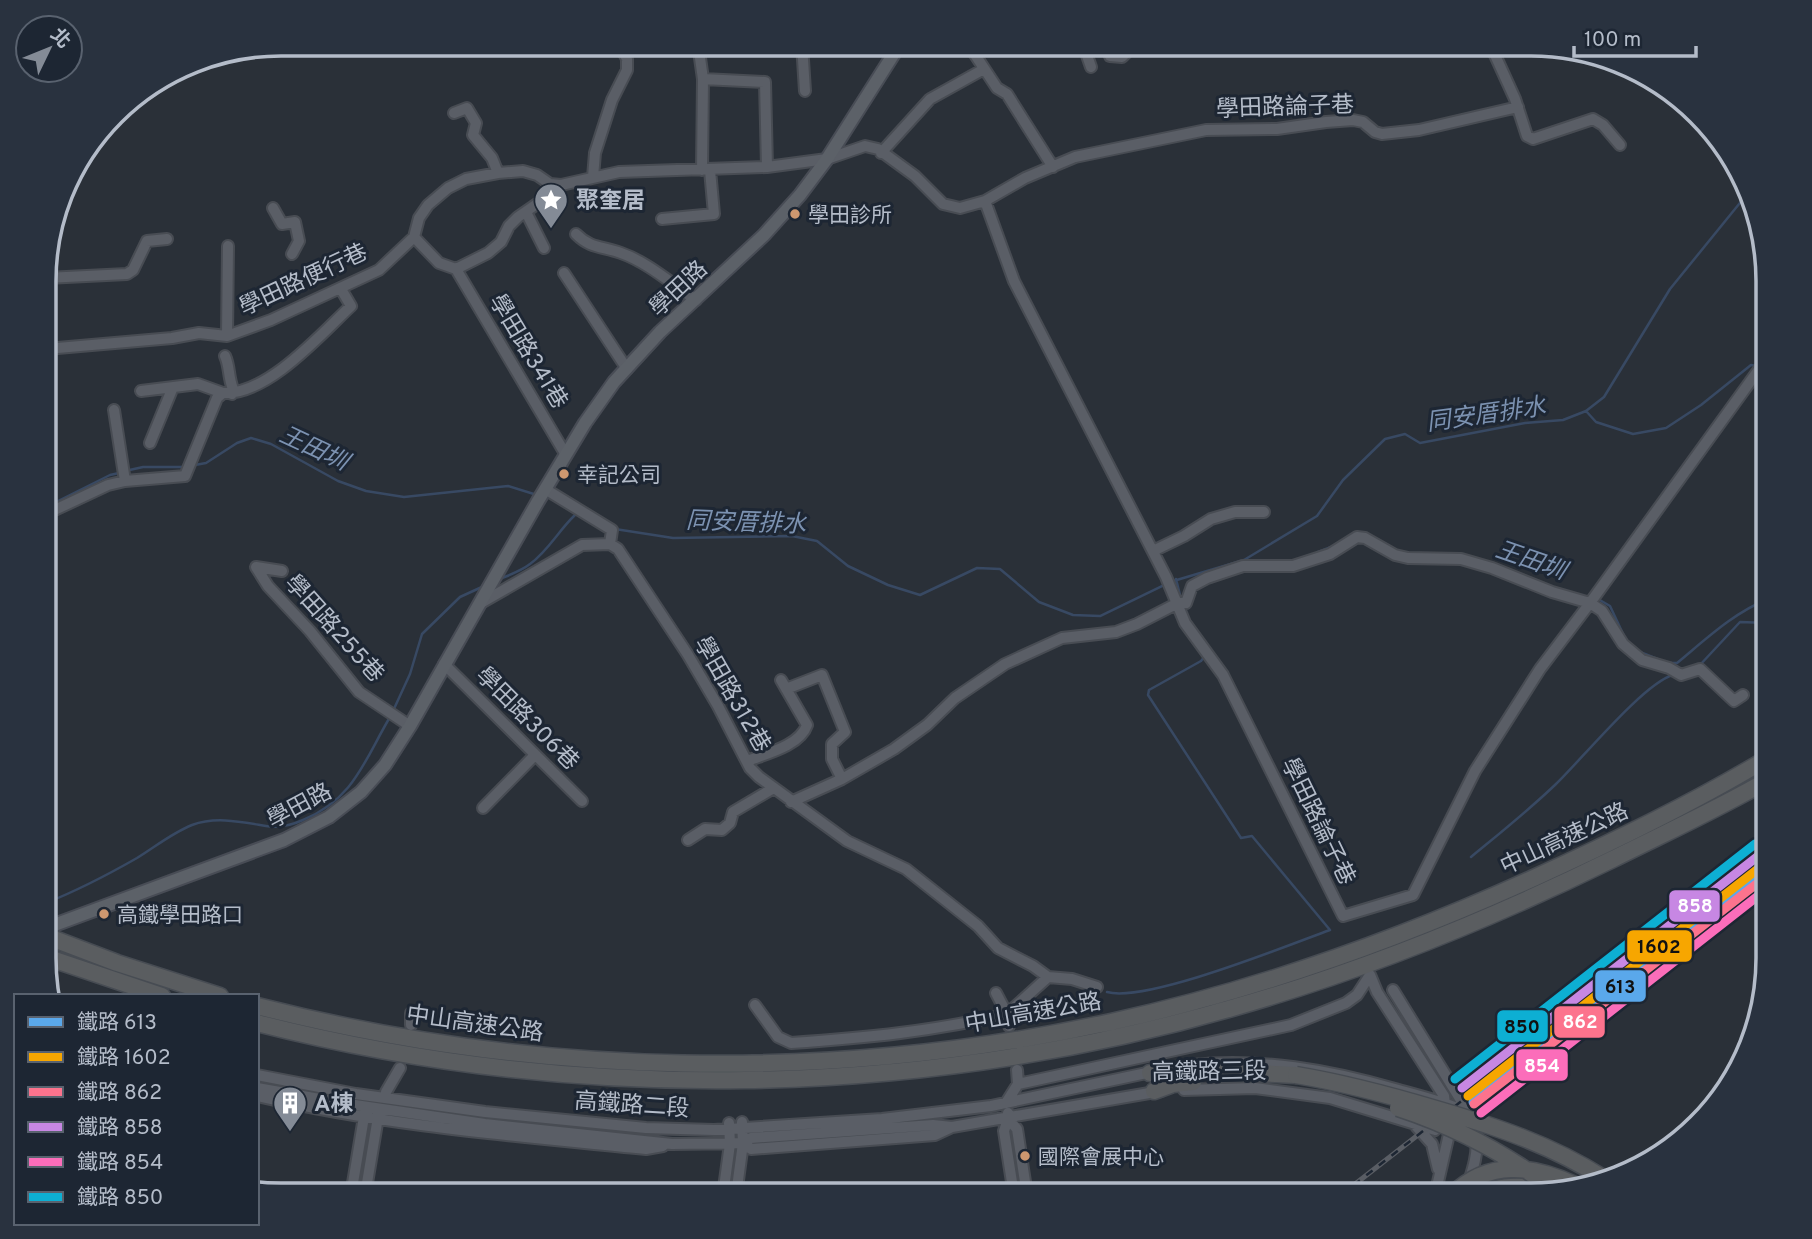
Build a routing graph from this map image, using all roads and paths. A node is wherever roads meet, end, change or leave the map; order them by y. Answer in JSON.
{"nodes":[{"id":1,"x":625,"y":56,"type":"edge"},
{"id":2,"x":700,"y":56,"type":"edge"},
{"id":3,"x":803,"y":56,"type":"edge"},
{"id":4,"x":892,"y":56,"type":"edge"},
{"id":5,"x":976,"y":56,"type":"edge"},
{"id":6,"x":1087,"y":56,"type":"edge"},
{"id":7,"x":1496,"y":56,"type":"edge"},
{"id":8,"x":1091,"y":68,"type":"dead end"},
{"id":9,"x":984,"y":69,"type":"junction"},
{"id":10,"x":703,"y":79,"type":"junction"},
{"id":11,"x":805,"y":91,"type":"dead end"},
{"id":12,"x":1518,"y":107,"type":"junction"},
{"id":13,"x":454,"y":113,"type":"dead end"},
{"id":14,"x":1620,"y":145,"type":"dead end"},
{"id":15,"x":881,"y":152,"type":"junction"},
{"id":16,"x":827,"y":159,"type":"junction"},
{"id":17,"x":767,"y":167,"type":"junction"},
{"id":18,"x":1053,"y":167,"type":"junction"},
{"id":19,"x":706,"y":170,"type":"junction"},
{"id":20,"x":498,"y":173,"type":"junction"},
{"id":21,"x":593,"y":177,"type":"junction"},
{"id":22,"x":555,"y":185,"type":"junction"},
{"id":23,"x":985,"y":201,"type":"junction"},
{"id":24,"x":273,"y":208,"type":"dead end"},
{"id":25,"x":526,"y":212,"type":"junction"},
{"id":26,"x":662,"y":219,"type":"dead end"},
{"id":27,"x":576,"y":234,"type":"dead end"},
{"id":28,"x":414,"y":237,"type":"junction"},
{"id":29,"x":167,"y":239,"type":"dead end"},
{"id":30,"x":228,"y":246,"type":"dead end"},
{"id":31,"x":544,"y":248,"type":"dead end"},
{"id":32,"x":292,"y":254,"type":"dead end"},
{"id":33,"x":456,"y":269,"type":"junction"},
{"id":34,"x":564,"y":273,"type":"dead end"},
{"id":35,"x":56,"y":277,"type":"edge"},
{"id":36,"x":341,"y":289,"type":"junction"},
{"id":37,"x":696,"y":300,"type":"junction"},
{"id":38,"x":227,"y":335,"type":"junction"},
{"id":39,"x":56,"y":348,"type":"edge"},
{"id":40,"x":225,"y":356,"type":"dead end"},
{"id":41,"x":627,"y":369,"type":"junction"},
{"id":42,"x":1756,"y":374,"type":"edge"},
{"id":43,"x":173,"y":387,"type":"junction"},
{"id":44,"x":141,"y":391,"type":"dead end"},
{"id":45,"x":228,"y":393,"type":"junction"},
{"id":46,"x":114,"y":410,"type":"dead end"},
{"id":47,"x":150,"y":443,"type":"dead end"},
{"id":48,"x":566,"y":455,"type":"junction"},
{"id":49,"x":125,"y":481,"type":"junction"},
{"id":50,"x":545,"y":489,"type":"junction"},
{"id":51,"x":56,"y":509,"type":"edge"},
{"id":52,"x":1264,"y":512,"type":"dead end"},
{"id":53,"x":610,"y":544,"type":"junction"},
{"id":54,"x":1153,"y":551,"type":"junction"},
{"id":55,"x":282,"y":571,"type":"dead end"},
{"id":56,"x":1178,"y":603,"type":"junction"},
{"id":57,"x":1590,"y":603,"type":"junction"},
{"id":58,"x":478,"y":604,"type":"junction"},
{"id":59,"x":444,"y":664,"type":"junction"},
{"id":60,"x":1743,"y":695,"type":"dead end"},
{"id":61,"x":405,"y":723,"type":"junction"},
{"id":62,"x":535,"y":755,"type":"junction"},
{"id":63,"x":747,"y":761,"type":"junction"},
{"id":64,"x":1756,"y":765,"type":"edge"},
{"id":65,"x":842,"y":779,"type":"junction"},
{"id":66,"x":1756,"y":786,"type":"edge"},
{"id":67,"x":772,"y":789,"type":"junction"},
{"id":68,"x":582,"y":801,"type":"dead end"},
{"id":69,"x":791,"y":802,"type":"junction"},
{"id":70,"x":483,"y":808,"type":"dead end"},
{"id":71,"x":688,"y":840,"type":"dead end"},
{"id":72,"x":56,"y":932,"type":"edge"},
{"id":73,"x":56,"y":938,"type":"edge"},
{"id":74,"x":56,"y":961,"type":"edge"},
{"id":75,"x":1048,"y":977,"type":"junction"},
{"id":76,"x":1097,"y":987,"type":"dead end"},
{"id":77,"x":1392,"y":990,"type":"dead end"},
{"id":78,"x":996,"y":993,"type":"dead end"},
{"id":79,"x":156,"y":994,"type":"edge"},
{"id":80,"x":214,"y":994,"type":"edge"},
{"id":81,"x":755,"y":1005,"type":"dead end"},
{"id":82,"x":259,"y":1006,"type":"edge"},
{"id":83,"x":1007,"y":1014,"type":"junction"},
{"id":84,"x":259,"y":1023,"type":"edge"},
{"id":85,"x":1009,"y":1026,"type":"dead end"},
{"id":86,"x":400,"y":1068,"type":"dead end"},
{"id":87,"x":1017,"y":1070,"type":"dead end"},
{"id":88,"x":1150,"y":1073,"type":"junction"},
{"id":89,"x":259,"y":1075,"type":"edge"},
{"id":90,"x":1296,"y":1080,"type":"junction"},
{"id":91,"x":1018,"y":1084,"type":"junction"},
{"id":92,"x":259,"y":1088,"type":"edge"},
{"id":93,"x":1154,"y":1091,"type":"junction"},
{"id":94,"x":259,"y":1096,"type":"edge"},
{"id":95,"x":382,"y":1101,"type":"junction"},
{"id":96,"x":366,"y":1102,"type":"junction"},
{"id":97,"x":1006,"y":1103,"type":"junction"},
{"id":98,"x":1445,"y":1103,"type":"junction"},
{"id":99,"x":1467,"y":1112,"type":"junction"},
{"id":100,"x":1008,"y":1119,"type":"junction"},
{"id":101,"x":1408,"y":1121,"type":"junction"},
{"id":102,"x":1471,"y":1124,"type":"junction"},
{"id":103,"x":730,"y":1126,"type":"junction"},
{"id":104,"x":742,"y":1126,"type":"junction"},
{"id":105,"x":1448,"y":1134,"type":"junction"},
{"id":106,"x":743,"y":1143,"type":"junction"},
{"id":107,"x":730,"y":1144,"type":"junction"},
{"id":108,"x":1595,"y":1173,"type":"edge"},
{"id":109,"x":1440,"y":1179,"type":"junction"},
{"id":110,"x":1563,"y":1180,"type":"edge"},
{"id":111,"x":1541,"y":1182,"type":"edge"},
{"id":112,"x":353,"y":1183,"type":"edge"},
{"id":113,"x":367,"y":1183,"type":"edge"},
{"id":114,"x":725,"y":1183,"type":"edge"},
{"id":115,"x":738,"y":1183,"type":"edge"},
{"id":116,"x":1012,"y":1183,"type":"edge"},
{"id":117,"x":1025,"y":1183,"type":"edge"},
{"id":118,"x":1439,"y":1183,"type":"edge"},
{"id":119,"x":1468,"y":1183,"type":"edge"},
{"id":120,"x":1470,"y":1183,"type":"edge"}],
"edges":[{"from":1,"to":21,"type":"street"},
{"from":2,"to":10,"type":"street"},
{"from":3,"to":11,"type":"street"},
{"from":4,"to":16,"type":"main road","name":"學田路"},
{"from":5,"to":9,"type":"street"},
{"from":6,"to":8,"type":"street"},
{"from":7,"to":12,"type":"street"},
{"from":9,"to":15,"type":"street"},
{"from":9,"to":18,"type":"street"},
{"from":10,"to":17,"type":"street"},
{"from":10,"to":19,"type":"street"},
{"from":12,"to":14,"type":"street"},
{"from":12,"to":18,"type":"street","name":"學田路論子巷"},
{"from":13,"to":20,"type":"street"},
{"from":15,"to":16,"type":"street"},
{"from":15,"to":23,"type":"street","name":"學田路論子巷"},
{"from":16,"to":17,"type":"street"},
{"from":16,"to":37,"type":"main road","name":"學田路"},
{"from":17,"to":19,"type":"street"},
{"from":18,"to":23,"type":"street","name":"學田路論子巷"},
{"from":19,"to":21,"type":"street"},
{"from":19,"to":26,"type":"street"},
{"from":20,"to":22,"type":"street","name":"學田路便行巷"},
{"from":20,"to":28,"type":"street","name":"學田路便行巷"},
{"from":21,"to":22,"type":"street"},
{"from":22,"to":25,"type":"street"},
{"from":23,"to":54,"type":"street","name":"學田路論子巷"},
{"from":24,"to":32,"type":"street"},
{"from":25,"to":31,"type":"street"},
{"from":25,"to":33,"type":"street"},
{"from":27,"to":37,"type":"street"},
{"from":28,"to":33,"type":"street","name":"學田路341巷"},
{"from":28,"to":36,"type":"street","name":"學田路便行巷"},
{"from":29,"to":35,"type":"street"},
{"from":30,"to":38,"type":"street"},
{"from":33,"to":48,"type":"street","name":"學田路341巷"},
{"from":34,"to":41,"type":"street"},
{"from":36,"to":38,"type":"street","name":"學田路便行巷"},
{"from":36,"to":45,"type":"street"},
{"from":37,"to":41,"type":"main road","name":"學田路"},
{"from":38,"to":39,"type":"street","name":"學田路便行巷"},
{"from":40,"to":45,"type":"street"},
{"from":41,"to":48,"type":"main road","name":"學田路"},
{"from":42,"to":57,"type":"street","name":"學田路論子巷"},
{"from":43,"to":44,"type":"street"},
{"from":43,"to":45,"type":"street"},
{"from":43,"to":47,"type":"street"},
{"from":45,"to":49,"type":"street"},
{"from":46,"to":49,"type":"street"},
{"from":48,"to":50,"type":"main road","name":"學田路"},
{"from":49,"to":51,"type":"street"},
{"from":50,"to":53,"type":"street","name":"學田路312巷"},
{"from":50,"to":58,"type":"main road","name":"學田路"},
{"from":52,"to":54,"type":"street"},
{"from":53,"to":58,"type":"street"},
{"from":53,"to":63,"type":"street","name":"學田路312巷"},
{"from":54,"to":56,"type":"street","name":"學田路論子巷"},
{"from":55,"to":61,"type":"street","name":"學田路255巷"},
{"from":56,"to":57,"type":"street"},
{"from":56,"to":57,"type":"street","name":"學田路論子巷"},
{"from":56,"to":65,"type":"street"},
{"from":57,"to":60,"type":"street"},
{"from":58,"to":59,"type":"main road","name":"學田路"},
{"from":59,"to":61,"type":"main road","name":"學田路"},
{"from":59,"to":62,"type":"street","name":"學田路306巷"},
{"from":61,"to":72,"type":"main road","name":"學田路"},
{"from":62,"to":68,"type":"street","name":"學田路306巷"},
{"from":62,"to":70,"type":"street"},
{"from":63,"to":65,"type":"street"},
{"from":63,"to":67,"type":"street","name":"學田路312巷"},
{"from":64,"to":82,"type":"highway","name":"中山高速公路"},
{"from":65,"to":69,"type":"street"},
{"from":66,"to":84,"type":"highway","name":"中山高速公路"},
{"from":67,"to":69,"type":"street","name":"學田路312巷"},
{"from":67,"to":71,"type":"street"},
{"from":69,"to":75,"type":"street","name":"學田路312巷"},
{"from":73,"to":80,"type":"highway"},
{"from":74,"to":79,"type":"highway"},
{"from":75,"to":76,"type":"street"},
{"from":75,"to":83,"type":"street"},
{"from":77,"to":99,"type":"street"},
{"from":78,"to":83,"type":"street"},
{"from":81,"to":83,"type":"street"},
{"from":83,"to":85,"type":"street"},
{"from":86,"to":95,"type":"street"},
{"from":87,"to":91,"type":"street"},
{"from":88,"to":90,"type":"highway"},
{"from":88,"to":97,"type":"street","name":"高鐵路三段"},
{"from":88,"to":98,"type":"street","name":"高鐵路三段"},
{"from":89,"to":96,"type":"street","name":"高鐵路二段"},
{"from":90,"to":93,"type":"highway"},
{"from":90,"to":108,"type":"highway","bridge":true},
{"from":90,"to":111,"type":"highway","bridge":true},
{"from":91,"to":97,"type":"street"},
{"from":91,"to":98,"type":"street"},
{"from":92,"to":96,"type":"street","name":"高鐵路二段"},
{"from":93,"to":100,"type":"street","name":"高鐵路三段"},
{"from":93,"to":101,"type":"street","name":"高鐵路三段"},
{"from":94,"to":96,"type":"street","name":"高鐵路二段"},
{"from":95,"to":96,"type":"street","name":"高鐵路二段"},
{"from":95,"to":96,"type":"street","name":"高鐵路二段"},
{"from":95,"to":103,"type":"street","name":"高鐵路二段"},
{"from":95,"to":107,"type":"street","name":"高鐵路二段"},
{"from":95,"to":113,"type":"street"},
{"from":96,"to":112,"type":"street"},
{"from":97,"to":100,"type":"street"},
{"from":97,"to":104,"type":"street","name":"高鐵路二段"},
{"from":98,"to":99,"type":"street","name":"高鐵路三段"},
{"from":98,"to":105,"type":"street"},
{"from":99,"to":102,"type":"street"},
{"from":100,"to":106,"type":"street","name":"高鐵路二段"},
{"from":100,"to":116,"type":"street"},
{"from":100,"to":117,"type":"street"},
{"from":101,"to":105,"type":"street","name":"高鐵路三段"},
{"from":101,"to":109,"type":"street","name":"高鐵路三段"},
{"from":102,"to":105,"type":"street"},
{"from":102,"to":119,"type":"street"},
{"from":103,"to":104,"type":"street","name":"高鐵路二段"},
{"from":103,"to":107,"type":"street"},
{"from":104,"to":106,"type":"street"},
{"from":105,"to":109,"type":"street"},
{"from":106,"to":107,"type":"street","name":"高鐵路二段"},
{"from":106,"to":115,"type":"street"},
{"from":107,"to":114,"type":"street"},
{"from":109,"to":118,"type":"street"},
{"from":110,"to":120,"type":"highway","bridge":true}]}
